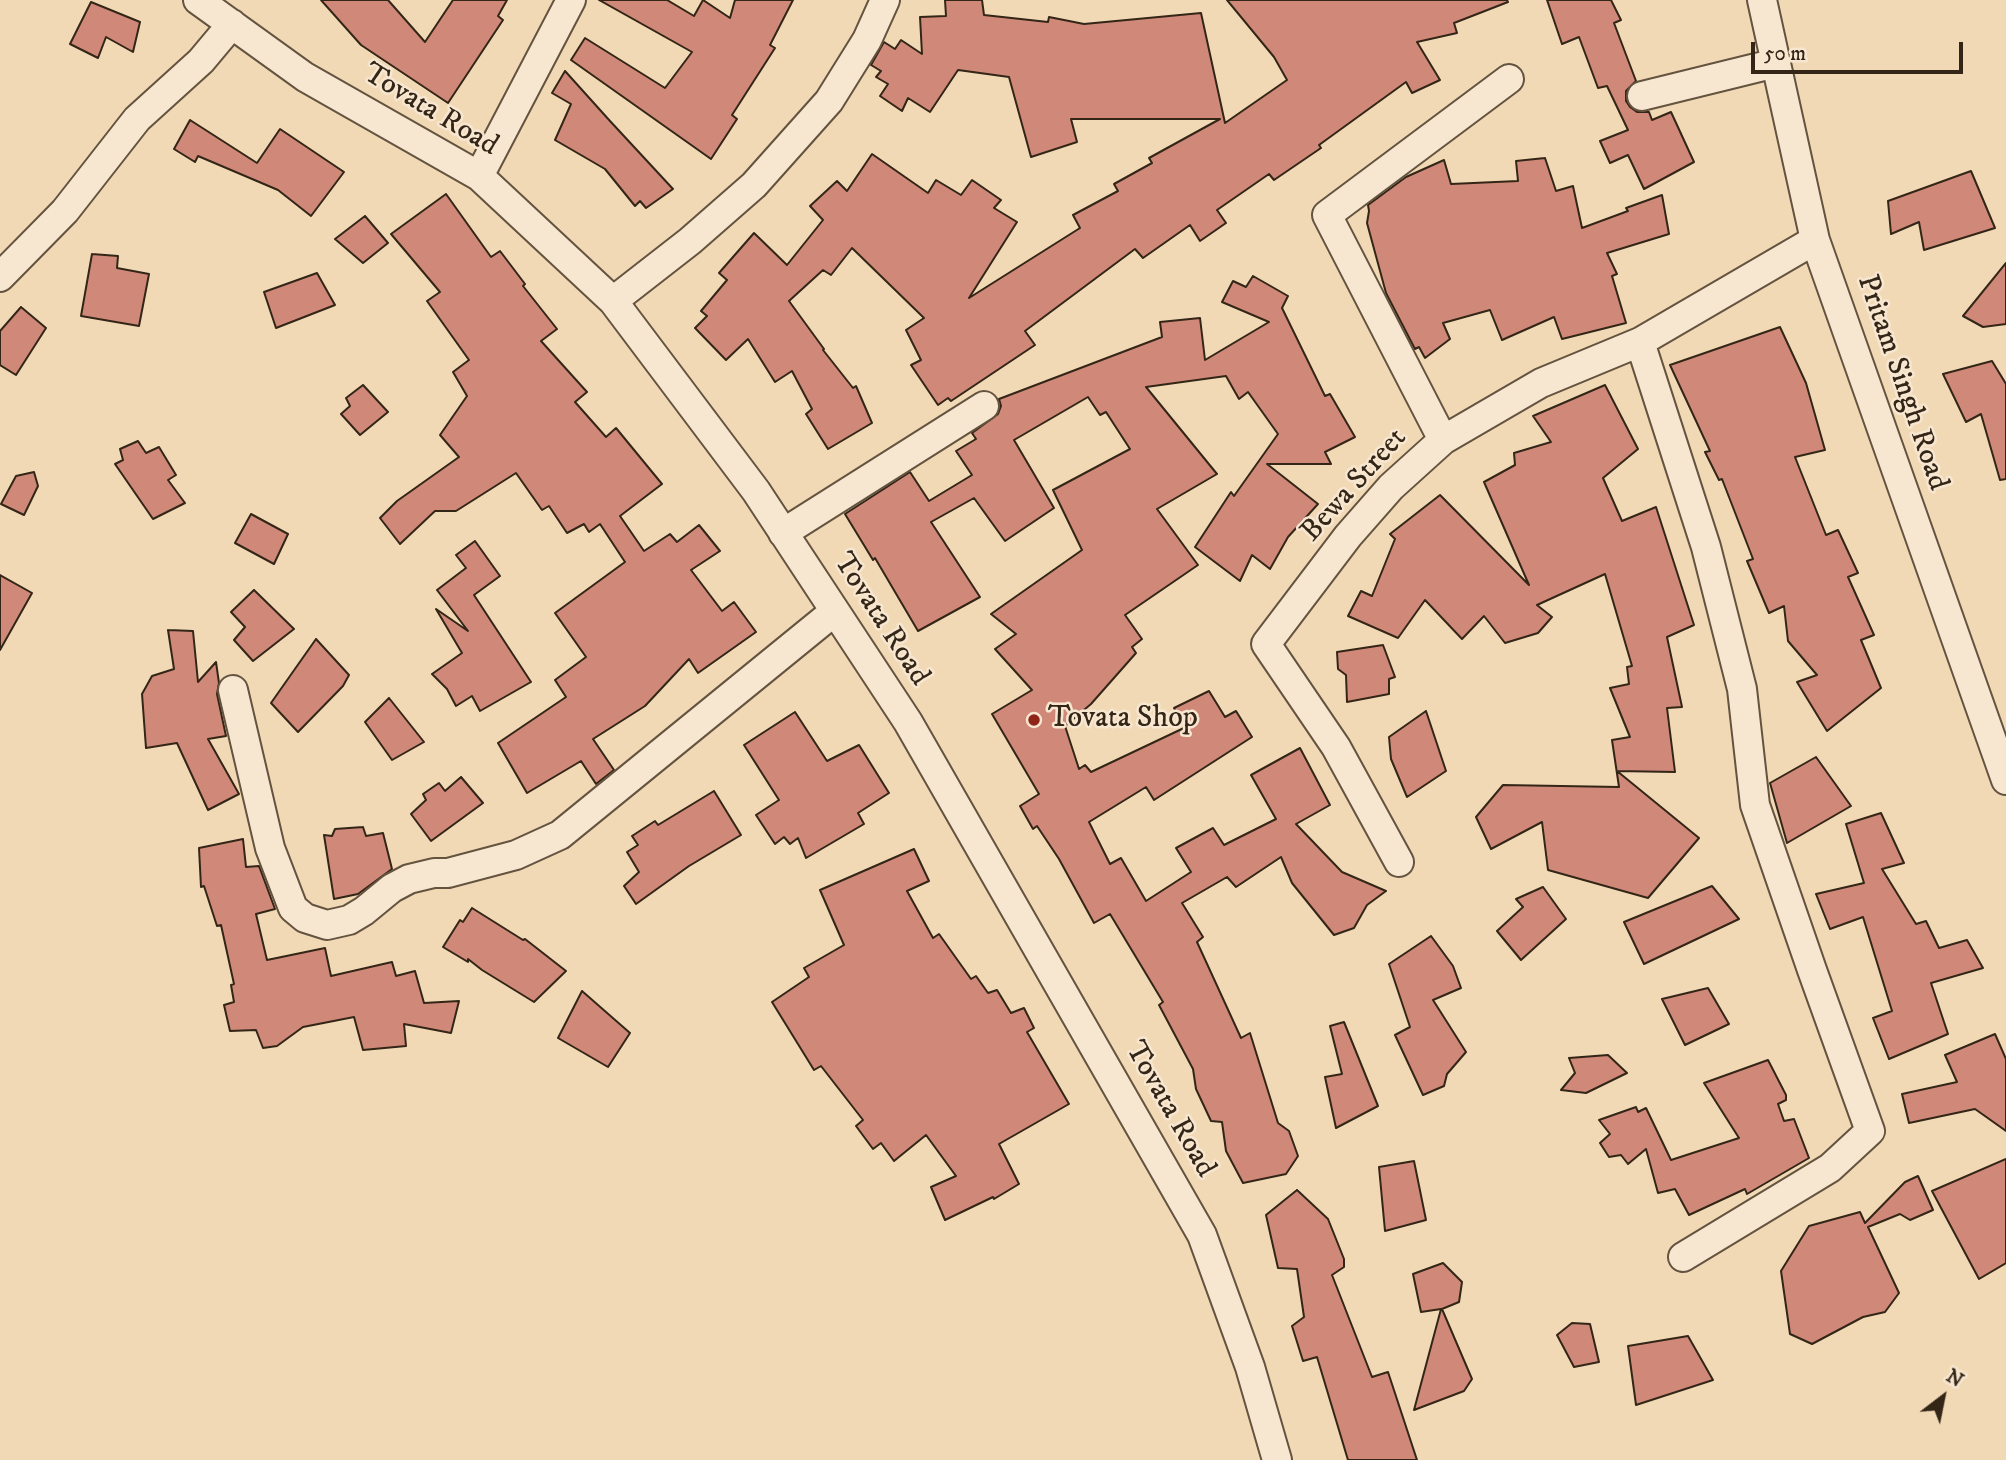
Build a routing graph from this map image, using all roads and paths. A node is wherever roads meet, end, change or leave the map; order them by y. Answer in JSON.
{"nodes":[{"id":1,"x":198,"y":0,"type":"edge"},
{"id":2,"x":571,"y":0,"type":"edge"},
{"id":3,"x":885,"y":0,"type":"edge"},
{"id":4,"x":1762,"y":0,"type":"edge"},
{"id":5,"x":232,"y":24,"type":"junction"},
{"id":6,"x":1776,"y":63,"type":"junction"},
{"id":7,"x":1509,"y":79,"type":"dead end"},
{"id":8,"x":1642,"y":96,"type":"dead end"},
{"id":9,"x":479,"y":176,"type":"junction"},
{"id":10,"x":1815,"y":240,"type":"junction"},
{"id":11,"x":0,"y":277,"type":"edge"},
{"id":12,"x":613,"y":300,"type":"junction"},
{"id":13,"x":1640,"y":342,"type":"junction"},
{"id":14,"x":984,"y":406,"type":"dead end"},
{"id":15,"x":1443,"y":440,"type":"junction"},
{"id":16,"x":783,"y":533,"type":"junction"},
{"id":17,"x":835,"y":611,"type":"junction"},
{"id":18,"x":233,"y":690,"type":"dead end"},
{"id":19,"x":2006,"y":780,"type":"edge"},
{"id":20,"x":1399,"y":862,"type":"dead end"},
{"id":21,"x":1683,"y":1258,"type":"dead end"},
{"id":22,"x":1277,"y":1460,"type":"edge"}],
"edges":[{"from":1,"to":5,"type":"street","name":"Tovata Road"},
{"from":2,"to":9,"type":"street"},
{"from":3,"to":12,"type":"street"},
{"from":4,"to":6,"type":"street","name":"Pritam Singh Road"},
{"from":5,"to":9,"type":"street","name":"Tovata Road"},
{"from":5,"to":11,"type":"street"},
{"from":6,"to":8,"type":"street"},
{"from":6,"to":10,"type":"street","name":"Pritam Singh Road"},
{"from":7,"to":15,"type":"street"},
{"from":9,"to":12,"type":"street","name":"Tovata Road"},
{"from":10,"to":13,"type":"street","name":"Bewa Street"},
{"from":10,"to":19,"type":"street","name":"Pritam Singh Road"},
{"from":12,"to":16,"type":"street","name":"Tovata Road"},
{"from":13,"to":15,"type":"street","name":"Bewa Street"},
{"from":13,"to":21,"type":"street"},
{"from":14,"to":16,"type":"street"},
{"from":15,"to":20,"type":"street","name":"Bewa Street"},
{"from":16,"to":17,"type":"street","name":"Tovata Road"},
{"from":17,"to":18,"type":"street"},
{"from":17,"to":22,"type":"street","name":"Tovata Road"}]}
